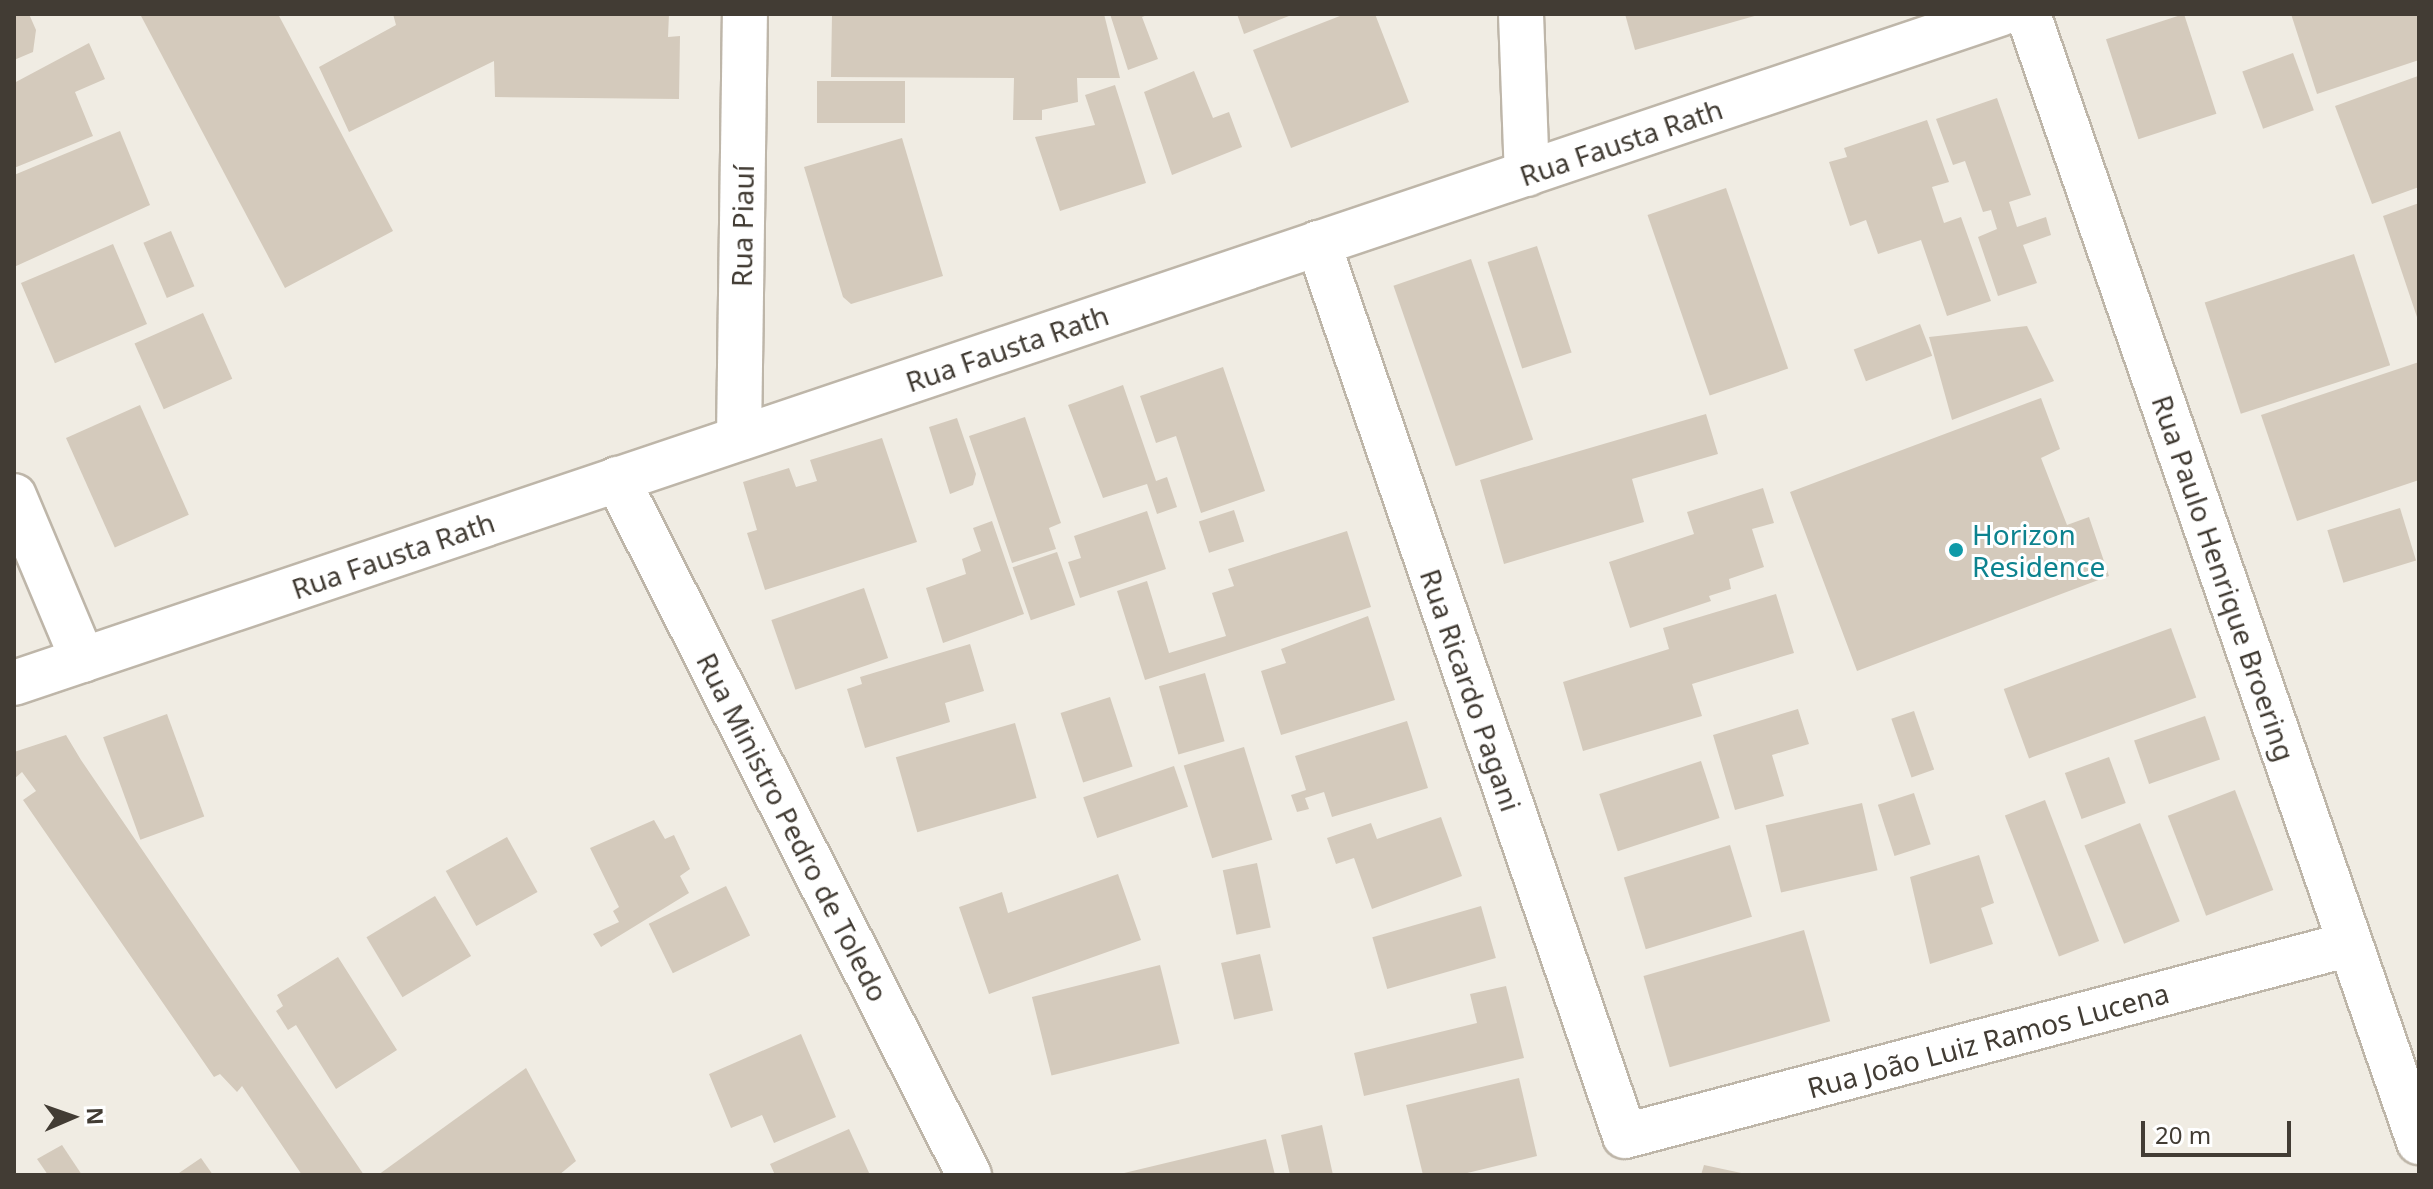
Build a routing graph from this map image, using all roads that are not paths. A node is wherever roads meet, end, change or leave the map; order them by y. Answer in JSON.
{"nodes":[{"id":1,"x":745,"y":14,"type":"edge"},
{"id":2,"x":1521,"y":14,"type":"edge"},
{"id":3,"x":2000,"y":14,"type":"edge"},
{"id":4,"x":2028,"y":14,"type":"edge"},
{"id":5,"x":1527,"y":174,"type":"junction"},
{"id":6,"x":1318,"y":243,"type":"junction"},
{"id":7,"x":739,"y":438,"type":"junction"},
{"id":8,"x":617,"y":479,"type":"junction"},
{"id":9,"x":14,"y":496,"type":"edge"},
{"id":10,"x":83,"y":660,"type":"junction"},
{"id":11,"x":14,"y":683,"type":"edge"},
{"id":12,"x":2350,"y":944,"type":"junction"},
{"id":13,"x":1625,"y":1136,"type":"joint"},
{"id":14,"x":2419,"y":1142,"type":"edge"},
{"id":15,"x":969,"y":1175,"type":"edge"}],
"edges":[{"from":1,"to":7,"type":"street","name":"Rua Piauí"},
{"from":2,"to":5,"type":"street"},
{"from":3,"to":5,"type":"street","name":"Rua Fausta Rath"},
{"from":4,"to":12,"type":"street","name":"Rua Paulo Henrique Broering"},
{"from":5,"to":6,"type":"street","name":"Rua Fausta Rath"},
{"from":6,"to":7,"type":"street","name":"Rua Fausta Rath"},
{"from":6,"to":13,"type":"street","name":"Rua Ricardo Pagani"},
{"from":7,"to":8,"type":"street","name":"Rua Fausta Rath"},
{"from":8,"to":10,"type":"street","name":"Rua Fausta Rath"},
{"from":8,"to":15,"type":"street","name":"Rua Ministro Pedro de Toledo"},
{"from":9,"to":10,"type":"street"},
{"from":10,"to":11,"type":"street","name":"Rua Fausta Rath"},
{"from":12,"to":13,"type":"street","name":"Rua João Luiz Ramos Lucena"},
{"from":12,"to":14,"type":"street","name":"Rua Paulo Henrique Broering"}]}
